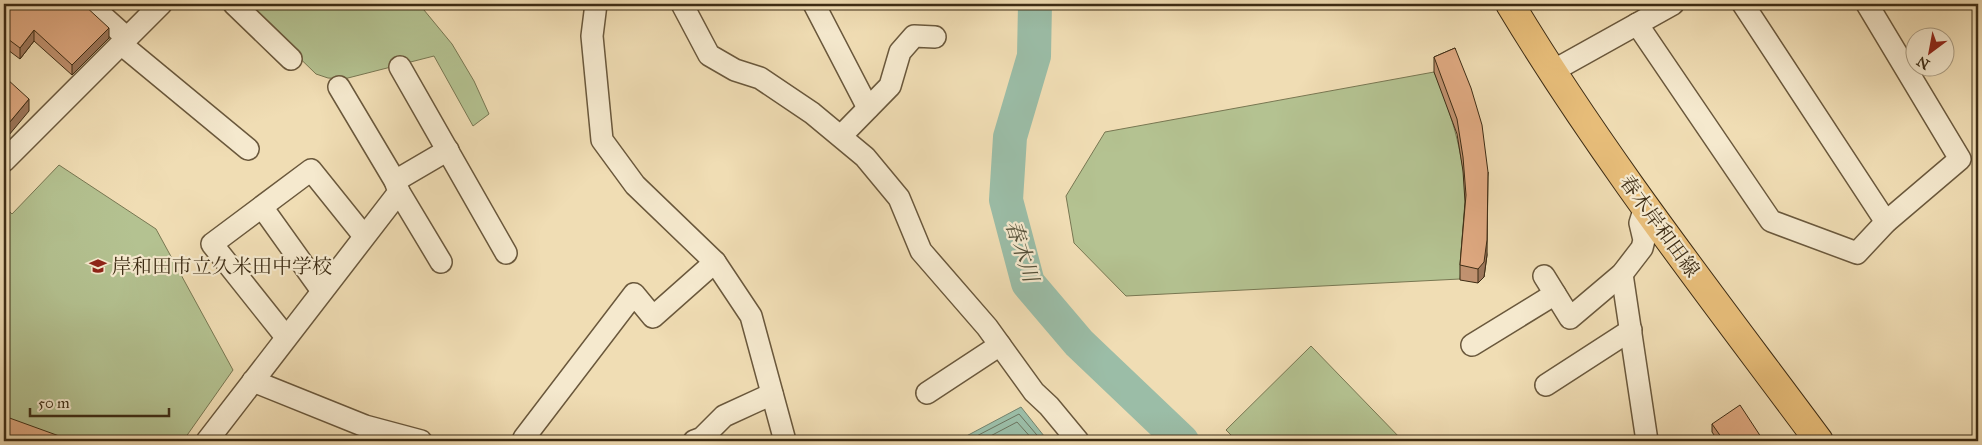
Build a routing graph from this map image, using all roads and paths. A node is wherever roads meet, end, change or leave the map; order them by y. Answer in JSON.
{"nodes":[{"id":1,"x":89,"y":4,"type":"edge"},
{"id":2,"x":161,"y":4,"type":"edge"},
{"id":3,"x":234,"y":4,"type":"edge"},
{"id":4,"x":596,"y":4,"type":"edge"},
{"id":5,"x":682,"y":4,"type":"edge"},
{"id":6,"x":814,"y":4,"type":"edge"},
{"id":7,"x":1510,"y":4,"type":"edge"},
{"id":8,"x":1673,"y":4,"type":"edge"},
{"id":9,"x":1743,"y":4,"type":"edge"},
{"id":10,"x":1867,"y":4,"type":"edge"},
{"id":11,"x":1637,"y":24,"type":"junction"},
{"id":12,"x":935,"y":37,"type":"dead end"},
{"id":13,"x":124,"y":41,"type":"junction"},
{"id":14,"x":291,"y":59,"type":"dead end"},
{"id":15,"x":400,"y":67,"type":"dead end"},
{"id":16,"x":1551,"y":72,"type":"junction"},
{"id":17,"x":339,"y":88,"type":"dead end"},
{"id":18,"x":868,"y":108,"type":"junction"},
{"id":19,"x":841,"y":136,"type":"junction"},
{"id":20,"x":248,"y":149,"type":"dead end"},
{"id":21,"x":448,"y":150,"type":"junction"},
{"id":22,"x":4,"y":161,"type":"edge"},
{"id":23,"x":397,"y":186,"type":"junction"},
{"id":24,"x":262,"y":207,"type":"junction"},
{"id":25,"x":1645,"y":207,"type":"junction"},
{"id":26,"x":1886,"y":222,"type":"junction"},
{"id":27,"x":364,"y":236,"type":"junction"},
{"id":28,"x":506,"y":253,"type":"dead end"},
{"id":29,"x":440,"y":262,"type":"dead end"},
{"id":30,"x":715,"y":262,"type":"junction"},
{"id":31,"x":1622,"y":274,"type":"junction"},
{"id":32,"x":1544,"y":276,"type":"dead end"},
{"id":33,"x":322,"y":291,"type":"junction"},
{"id":34,"x":1555,"y":294,"type":"junction"},
{"id":35,"x":1630,"y":330,"type":"junction"},
{"id":36,"x":286,"y":337,"type":"junction"},
{"id":37,"x":1472,"y":344,"type":"dead end"},
{"id":38,"x":1000,"y":345,"type":"junction"},
{"id":39,"x":252,"y":381,"type":"junction"},
{"id":40,"x":1546,"y":385,"type":"dead end"},
{"id":41,"x":927,"y":393,"type":"dead end"},
{"id":42,"x":772,"y":394,"type":"junction"},
{"id":43,"x":524,"y":438,"type":"dead end"},
{"id":44,"x":207,"y":441,"type":"edge"},
{"id":45,"x":422,"y":441,"type":"edge"},
{"id":46,"x":694,"y":441,"type":"edge"},
{"id":47,"x":785,"y":441,"type":"edge"},
{"id":48,"x":1078,"y":441,"type":"edge"},
{"id":49,"x":1647,"y":441,"type":"edge"},
{"id":50,"x":1819,"y":441,"type":"edge"}],
"edges":[{"from":1,"to":13,"type":"street"},
{"from":2,"to":13,"type":"street"},
{"from":3,"to":14,"type":"street"},
{"from":4,"to":30,"type":"street"},
{"from":5,"to":19,"type":"street"},
{"from":6,"to":18,"type":"street"},
{"from":7,"to":16,"type":"main road","name":"春木岸和田線"},
{"from":8,"to":11,"type":"street"},
{"from":9,"to":26,"type":"street"},
{"from":10,"to":26,"type":"street"},
{"from":11,"to":16,"type":"street"},
{"from":11,"to":26,"type":"street"},
{"from":12,"to":18,"type":"street"},
{"from":13,"to":20,"type":"street"},
{"from":13,"to":22,"type":"street"},
{"from":15,"to":21,"type":"street"},
{"from":16,"to":25,"type":"main road","name":"春木岸和田線"},
{"from":17,"to":23,"type":"street"},
{"from":18,"to":19,"type":"street"},
{"from":19,"to":38,"type":"street"},
{"from":21,"to":23,"type":"street"},
{"from":21,"to":28,"type":"street"},
{"from":23,"to":27,"type":"street"},
{"from":23,"to":29,"type":"street"},
{"from":24,"to":27,"type":"street"},
{"from":24,"to":33,"type":"street"},
{"from":24,"to":36,"type":"street"},
{"from":25,"to":31,"type":"street"},
{"from":25,"to":50,"type":"main road","name":"春木岸和田線"},
{"from":27,"to":33,"type":"street"},
{"from":30,"to":42,"type":"street"},
{"from":30,"to":43,"type":"street"},
{"from":31,"to":34,"type":"street"},
{"from":31,"to":35,"type":"street"},
{"from":32,"to":34,"type":"street"},
{"from":33,"to":36,"type":"street"},
{"from":34,"to":37,"type":"street"},
{"from":35,"to":40,"type":"street"},
{"from":35,"to":49,"type":"street"},
{"from":36,"to":39,"type":"street"},
{"from":38,"to":41,"type":"street"},
{"from":38,"to":48,"type":"street"},
{"from":39,"to":44,"type":"street"},
{"from":39,"to":45,"type":"street"},
{"from":42,"to":46,"type":"street"},
{"from":42,"to":47,"type":"street"}]}
